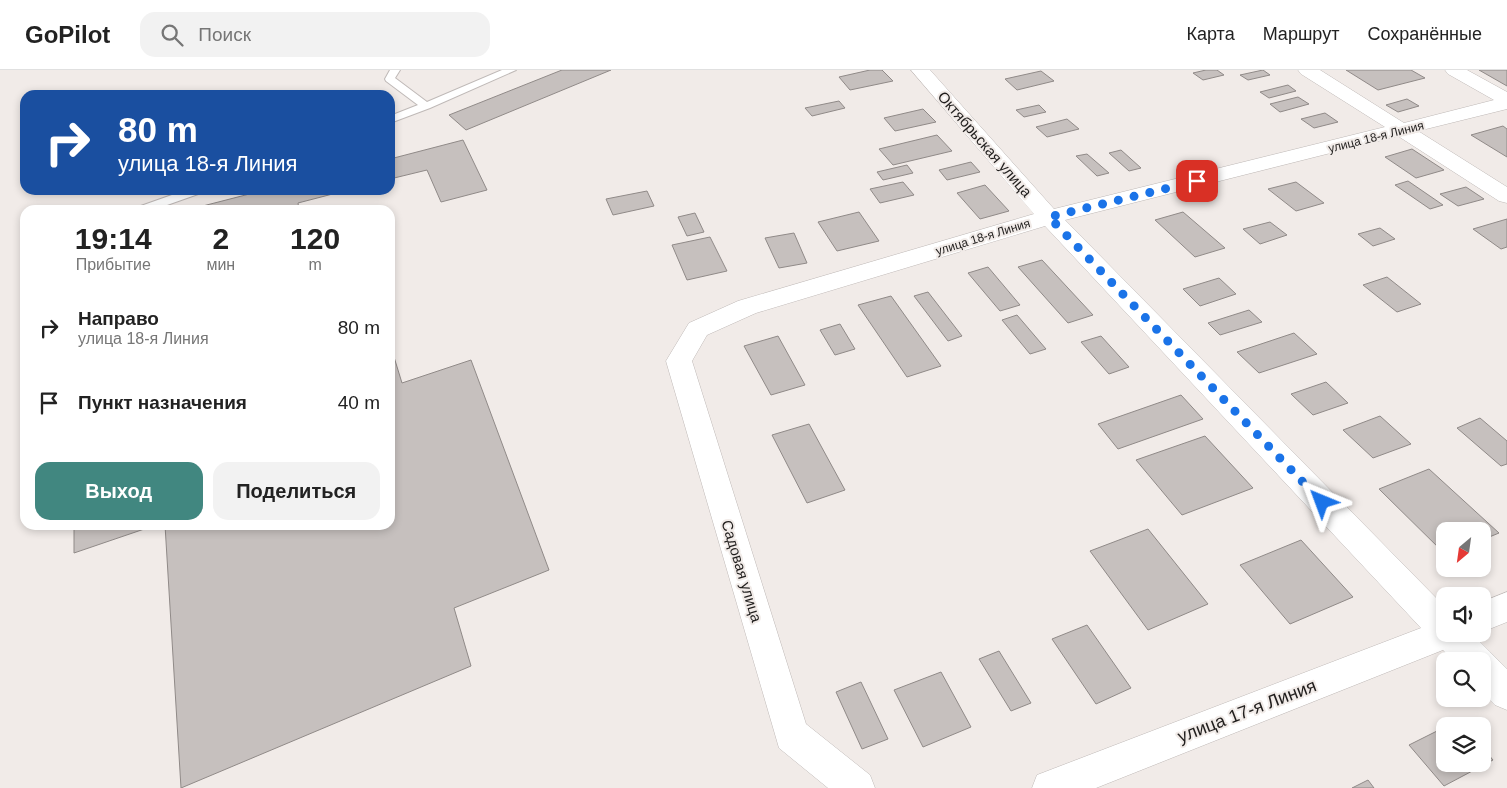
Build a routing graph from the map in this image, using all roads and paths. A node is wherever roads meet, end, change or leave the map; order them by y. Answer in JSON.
{"nodes":[{"id":1,"x":395,"y":70,"type":"edge"},
{"id":2,"x":511,"y":70,"type":"edge"},
{"id":3,"x":920,"y":70,"type":"edge"},
{"id":4,"x":1307,"y":70,"type":"edge"},
{"id":5,"x":1454,"y":70,"type":"edge"},
{"id":6,"x":1507,"y":102,"type":"edge"},
{"id":7,"x":426,"y":106,"type":"junction"},
{"id":8,"x":395,"y":118,"type":"edge"},
{"id":9,"x":1402,"y":130,"type":"junction"},
{"id":10,"x":183,"y":195,"type":"edge"},
{"id":11,"x":1507,"y":196,"type":"edge"},
{"id":12,"x":156,"y":205,"type":"edge"},
{"id":13,"x":1049,"y":217,"type":"junction"},
{"id":14,"x":698,"y":329,"type":"joint"},
{"id":15,"x":1507,"y":607,"type":"edge"},
{"id":16,"x":1491,"y":613,"type":"edge"},
{"id":17,"x":1436,"y":621,"type":"edge"},
{"id":18,"x":1436,"y":638,"type":"edge"},
{"id":19,"x":1457,"y":642,"type":"edge"},
{"id":20,"x":1467,"y":652,"type":"edge"},
{"id":21,"x":1491,"y":677,"type":"edge"},
{"id":22,"x":1507,"y":693,"type":"edge"},
{"id":23,"x":857,"y":788,"type":"edge"},
{"id":24,"x":1050,"y":788,"type":"edge"}],
"edges":[{"from":1,"to":7,"type":"lane"},
{"from":2,"to":7,"type":"lane"},
{"from":3,"to":13,"type":"street","name":"Октябрьская улица"},
{"from":4,"to":9,"type":"street"},
{"from":5,"to":6,"type":"street","name":"улица 18-я Линия"},
{"from":6,"to":9,"type":"street","name":"улица 18-я Линия"},
{"from":7,"to":8,"type":"lane"},
{"from":9,"to":11,"type":"street"},
{"from":9,"to":13,"type":"street","name":"улица 18-я Линия"},
{"from":10,"to":12,"type":"lane"},
{"from":13,"to":14,"type":"street","name":"улица 18-я Линия"},
{"from":13,"to":17,"type":"street","name":"Октябрьская улица"},
{"from":14,"to":23,"type":"street","name":"Садовая улица"},
{"from":15,"to":16,"type":"street"},
{"from":18,"to":24,"type":"street","name":"улица 17-я Линия"},
{"from":19,"to":20,"type":"street"},
{"from":21,"to":22,"type":"street"}]}
